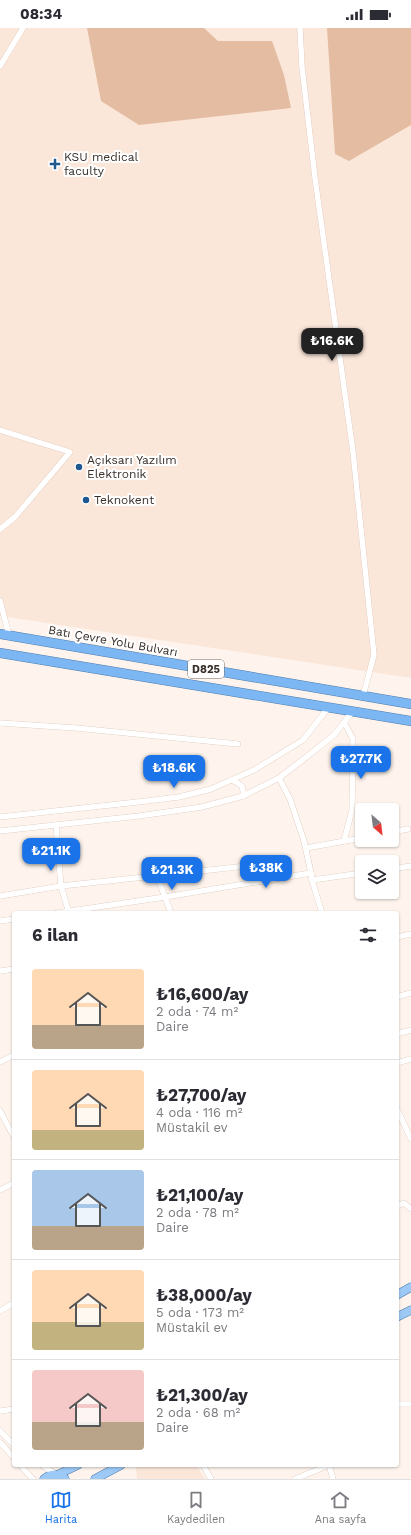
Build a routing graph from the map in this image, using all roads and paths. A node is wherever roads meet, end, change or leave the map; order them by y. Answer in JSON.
{"nodes":[{"id":1,"x":23,"y":28,"type":"edge"},
{"id":2,"x":300,"y":28,"type":"edge"},
{"id":3,"x":0,"y":66,"type":"edge"},
{"id":4,"x":0,"y":430,"type":"edge"},
{"id":5,"x":0,"y":529,"type":"edge"},
{"id":6,"x":0,"y":601,"type":"edge"},
{"id":7,"x":4,"y":634,"type":"edge"},
{"id":8,"x":0,"y":654,"type":"edge"},
{"id":9,"x":363,"y":696,"type":"junction"},
{"id":10,"x":411,"y":704,"type":"edge"},
{"id":11,"x":328,"y":708,"type":"junction"},
{"id":12,"x":352,"y":712,"type":"junction"},
{"id":13,"x":411,"y":721,"type":"edge"},
{"id":14,"x":344,"y":722,"type":"junction"},
{"id":15,"x":0,"y":723,"type":"edge"},
{"id":16,"x":238,"y":744,"type":"dead end"},
{"id":17,"x":279,"y":778,"type":"junction"},
{"id":18,"x":231,"y":780,"type":"junction"},
{"id":19,"x":243,"y":796,"type":"junction"},
{"id":20,"x":0,"y":817,"type":"edge"},
{"id":21,"x":56,"y":825,"type":"junction"},
{"id":22,"x":408,"y":829,"type":"dead end"},
{"id":23,"x":0,"y":831,"type":"edge"},
{"id":24,"x":399,"y":831,"type":"edge"},
{"id":25,"x":355,"y":839,"type":"edge"},
{"id":26,"x":344,"y":841,"type":"junction"},
{"id":27,"x":306,"y":848,"type":"junction"},
{"id":28,"x":265,"y":864,"type":"dead end"},
{"id":29,"x":411,"y":866,"type":"edge"},
{"id":30,"x":399,"y":868,"type":"edge"},
{"id":31,"x":311,"y":873,"type":"junction"},
{"id":32,"x":355,"y":874,"type":"edge"},
{"id":33,"x":157,"y":876,"type":"junction"},
{"id":34,"x":312,"y":880,"type":"junction"},
{"id":35,"x":61,"y":886,"type":"junction"},
{"id":36,"x":0,"y":896,"type":"edge"},
{"id":37,"x":165,"y":897,"type":"junction"},
{"id":38,"x":69,"y":911,"type":"edge"},
{"id":39,"x":75,"y":911,"type":"edge"},
{"id":40,"x":170,"y":911,"type":"edge"},
{"id":41,"x":321,"y":911,"type":"edge"},
{"id":42,"x":12,"y":919,"type":"edge"},
{"id":43,"x":0,"y":921,"type":"edge"},
{"id":44,"x":411,"y":934,"type":"edge"},
{"id":45,"x":399,"y":937,"type":"edge"},
{"id":46,"x":12,"y":969,"type":"edge"},
{"id":47,"x":0,"y":970,"type":"edge"},
{"id":48,"x":411,"y":993,"type":"edge"},
{"id":49,"x":399,"y":996,"type":"edge"},
{"id":50,"x":411,"y":1030,"type":"edge"},
{"id":51,"x":399,"y":1033,"type":"edge"},
{"id":52,"x":12,"y":1056,"type":"edge"},
{"id":53,"x":411,"y":1059,"type":"edge"},
{"id":54,"x":0,"y":1062,"type":"edge"},
{"id":55,"x":399,"y":1062,"type":"edge"},
{"id":56,"x":0,"y":1111,"type":"edge"},
{"id":57,"x":399,"y":1113,"type":"edge"},
{"id":58,"x":409,"y":1131,"type":"edge"},
{"id":59,"x":12,"y":1133,"type":"edge"},
{"id":60,"x":411,"y":1139,"type":"edge"},
{"id":61,"x":12,"y":1184,"type":"edge"},
{"id":62,"x":0,"y":1190,"type":"edge"},
{"id":63,"x":399,"y":1205,"type":"edge"},
{"id":64,"x":411,"y":1209,"type":"edge"},
{"id":65,"x":411,"y":1287,"type":"edge"},
{"id":66,"x":399,"y":1294,"type":"edge"},
{"id":67,"x":12,"y":1303,"type":"edge"},
{"id":68,"x":0,"y":1311,"type":"edge"},
{"id":69,"x":410,"y":1312,"type":"edge"},
{"id":70,"x":399,"y":1316,"type":"edge"},
{"id":71,"x":399,"y":1404,"type":"edge"},
{"id":72,"x":411,"y":1404,"type":"edge"},
{"id":73,"x":12,"y":1409,"type":"edge"},
{"id":74,"x":0,"y":1412,"type":"edge"},
{"id":75,"x":0,"y":1431,"type":"edge"},
{"id":76,"x":0,"y":1442,"type":"edge"},
{"id":77,"x":12,"y":1443,"type":"edge"},
{"id":78,"x":12,"y":1456,"type":"edge"},
{"id":79,"x":22,"y":1467,"type":"edge"},
{"id":80,"x":45,"y":1467,"type":"edge"},
{"id":81,"x":75,"y":1467,"type":"edge"},
{"id":82,"x":117,"y":1467,"type":"edge"},
{"id":83,"x":204,"y":1467,"type":"edge"},
{"id":84,"x":324,"y":1467,"type":"edge"},
{"id":85,"x":330,"y":1467,"type":"edge"},
{"id":86,"x":61,"y":1477,"type":"edge"},
{"id":87,"x":33,"y":1479,"type":"edge"},
{"id":88,"x":44,"y":1479,"type":"edge"},
{"id":89,"x":95,"y":1479,"type":"edge"},
{"id":90,"x":211,"y":1479,"type":"edge"},
{"id":91,"x":295,"y":1479,"type":"edge"},
{"id":92,"x":333,"y":1479,"type":"edge"}],
"edges":[{"from":1,"to":3,"type":"street"},
{"from":2,"to":9,"type":"street"},
{"from":4,"to":5,"type":"street"},
{"from":6,"to":7,"type":"street"},
{"from":7,"to":9,"type":"highway","name":"Batı Çevre Yolu Bulvarı","number":"D825"},
{"from":8,"to":11,"type":"highway","number":"D825"},
{"from":9,"to":10,"type":"highway","name":"Batı Çevre Yolu Bulvarı","number":"D825"},
{"from":11,"to":12,"type":"highway","number":"D825"},
{"from":11,"to":18,"type":"street"},
{"from":12,"to":13,"type":"highway","number":"D825"},
{"from":12,"to":14,"type":"street"},
{"from":14,"to":17,"type":"street"},
{"from":14,"to":26,"type":"street"},
{"from":15,"to":16,"type":"street"},
{"from":17,"to":19,"type":"street"},
{"from":17,"to":27,"type":"street"},
{"from":18,"to":19,"type":"street"},
{"from":18,"to":20,"type":"street"},
{"from":19,"to":21,"type":"street"},
{"from":21,"to":23,"type":"street"},
{"from":21,"to":35,"type":"street"},
{"from":22,"to":24,"type":"street"},
{"from":25,"to":26,"type":"street"},
{"from":26,"to":27,"type":"street"},
{"from":27,"to":31,"type":"street"},
{"from":28,"to":33,"type":"street"},
{"from":29,"to":30,"type":"street"},
{"from":31,"to":34,"type":"street"},
{"from":31,"to":37,"type":"street"},
{"from":32,"to":34,"type":"street"},
{"from":33,"to":35,"type":"street"},
{"from":33,"to":37,"type":"street"},
{"from":34,"to":41,"type":"street"},
{"from":35,"to":36,"type":"street"},
{"from":35,"to":38,"type":"street"},
{"from":37,"to":39,"type":"street"},
{"from":37,"to":40,"type":"street"},
{"from":42,"to":43,"type":"street"},
{"from":44,"to":45,"type":"street"},
{"from":46,"to":47,"type":"street"},
{"from":48,"to":49,"type":"street"},
{"from":50,"to":51,"type":"street"},
{"from":52,"to":54,"type":"street"},
{"from":53,"to":55,"type":"street"},
{"from":56,"to":59,"type":"street"},
{"from":57,"to":58,"type":"street"},
{"from":58,"to":60,"type":"street"},
{"from":61,"to":62,"type":"street"},
{"from":63,"to":64,"type":"street"},
{"from":65,"to":66,"type":"main road"},
{"from":67,"to":68,"type":"street"},
{"from":69,"to":70,"type":"main road"},
{"from":71,"to":72,"type":"street"},
{"from":73,"to":74,"type":"street"},
{"from":75,"to":77,"type":"street"},
{"from":76,"to":78,"type":"street"},
{"from":79,"to":87,"type":"street"},
{"from":80,"to":86,"type":"street"},
{"from":81,"to":86,"type":"main road"},
{"from":82,"to":89,"type":"main road"},
{"from":83,"to":90,"type":"street"},
{"from":84,"to":91,"type":"street"},
{"from":85,"to":92,"type":"street"},
{"from":86,"to":88,"type":"main road"}]}
